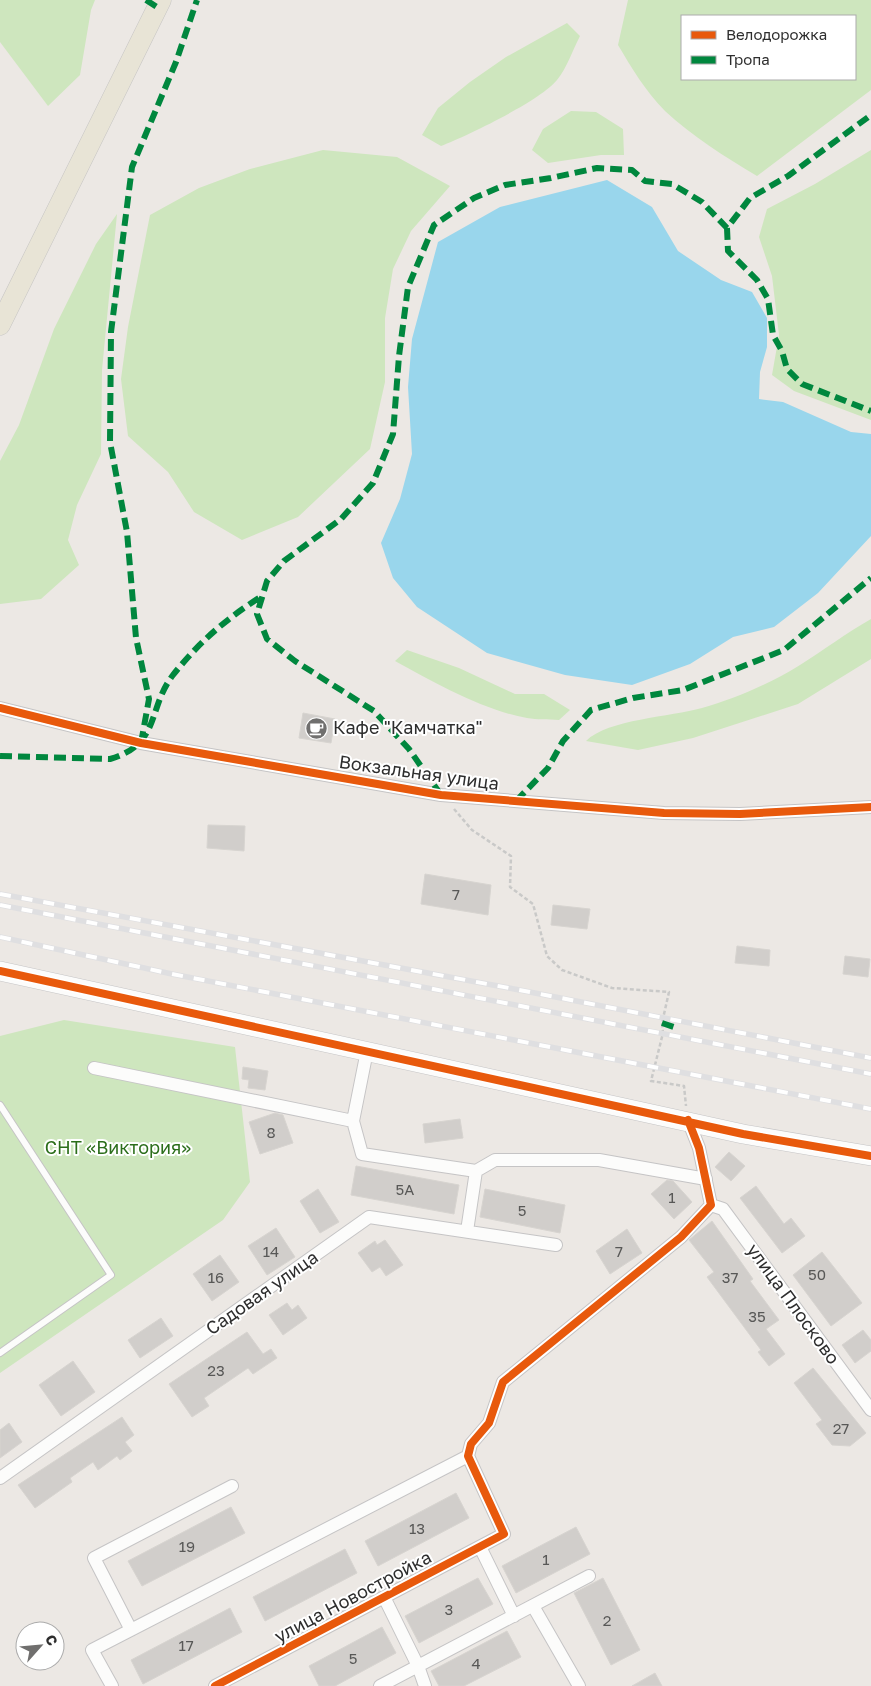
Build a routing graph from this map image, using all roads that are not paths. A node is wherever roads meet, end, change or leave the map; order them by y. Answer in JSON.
{"nodes":[{"id":1,"x":160,"y":0,"type":"edge"},
{"id":2,"x":0,"y":325,"type":"edge"},
{"id":3,"x":0,"y":708,"type":"edge"},
{"id":4,"x":871,"y":807,"type":"edge"},
{"id":5,"x":0,"y":971,"type":"edge"},
{"id":6,"x":366,"y":1050,"type":"junction"},
{"id":7,"x":94,"y":1068,"type":"dead end"},
{"id":8,"x":0,"y":1105,"type":"edge"},
{"id":9,"x":688,"y":1120,"type":"junction"},
{"id":10,"x":353,"y":1121,"type":"junction"},
{"id":11,"x":871,"y":1156,"type":"edge"},
{"id":12,"x":476,"y":1171,"type":"junction"},
{"id":13,"x":706,"y":1179,"type":"junction"},
{"id":14,"x":711,"y":1205,"type":"junction"},
{"id":15,"x":467,"y":1231,"type":"junction"},
{"id":16,"x":556,"y":1245,"type":"dead end"},
{"id":17,"x":1,"y":1350,"type":"edge"},
{"id":18,"x":871,"y":1410,"type":"edge"},
{"id":19,"x":468,"y":1456,"type":"junction"},
{"id":20,"x":0,"y":1478,"type":"edge"},
{"id":21,"x":232,"y":1486,"type":"dead end"},
{"id":22,"x":480,"y":1547,"type":"junction"},
{"id":23,"x":588,"y":1576,"type":"dead end"},
{"id":24,"x":384,"y":1597,"type":"junction"},
{"id":25,"x":533,"y":1606,"type":"junction"},
{"id":26,"x":514,"y":1616,"type":"junction"},
{"id":27,"x":131,"y":1630,"type":"junction"},
{"id":28,"x":418,"y":1666,"type":"junction"},
{"id":29,"x":233,"y":1682,"type":"edge"},
{"id":30,"x":112,"y":1686,"type":"edge"},
{"id":31,"x":215,"y":1686,"type":"edge"},
{"id":32,"x":380,"y":1686,"type":"edge"},
{"id":33,"x":425,"y":1686,"type":"edge"},
{"id":34,"x":579,"y":1686,"type":"edge"}],
"edges":[{"from":1,"to":2,"type":"main road"},
{"from":3,"to":4,"type":"street","name":"Вокзальная улица"},
{"from":5,"to":6,"type":"street"},
{"from":6,"to":9,"type":"street"},
{"from":6,"to":10,"type":"street"},
{"from":7,"to":10,"type":"street"},
{"from":8,"to":17,"type":"lane"},
{"from":9,"to":11,"type":"street"},
{"from":9,"to":13,"type":"street"},
{"from":10,"to":12,"type":"street"},
{"from":12,"to":13,"type":"street"},
{"from":12,"to":15,"type":"street"},
{"from":13,"to":14,"type":"street"},
{"from":14,"to":18,"type":"street","name":"улица Плосково"},
{"from":14,"to":19,"type":"street"},
{"from":15,"to":16,"type":"street","name":"Садовая улица"},
{"from":15,"to":20,"type":"street","name":"Садовая улица"},
{"from":19,"to":22,"type":"street","name":"улица Новостройка"},
{"from":19,"to":27,"type":"street"},
{"from":21,"to":27,"type":"street"},
{"from":22,"to":24,"type":"street","name":"улица Новостройка"},
{"from":22,"to":26,"type":"street"},
{"from":23,"to":25,"type":"street"},
{"from":24,"to":28,"type":"street"},
{"from":24,"to":29,"type":"street","name":"улица Новостройка"},
{"from":25,"to":26,"type":"street"},
{"from":25,"to":34,"type":"street"},
{"from":26,"to":28,"type":"street"},
{"from":27,"to":30,"type":"street"},
{"from":28,"to":32,"type":"street"},
{"from":28,"to":33,"type":"street"},
{"from":29,"to":31,"type":"street","name":"улица Новостройка"}]}
